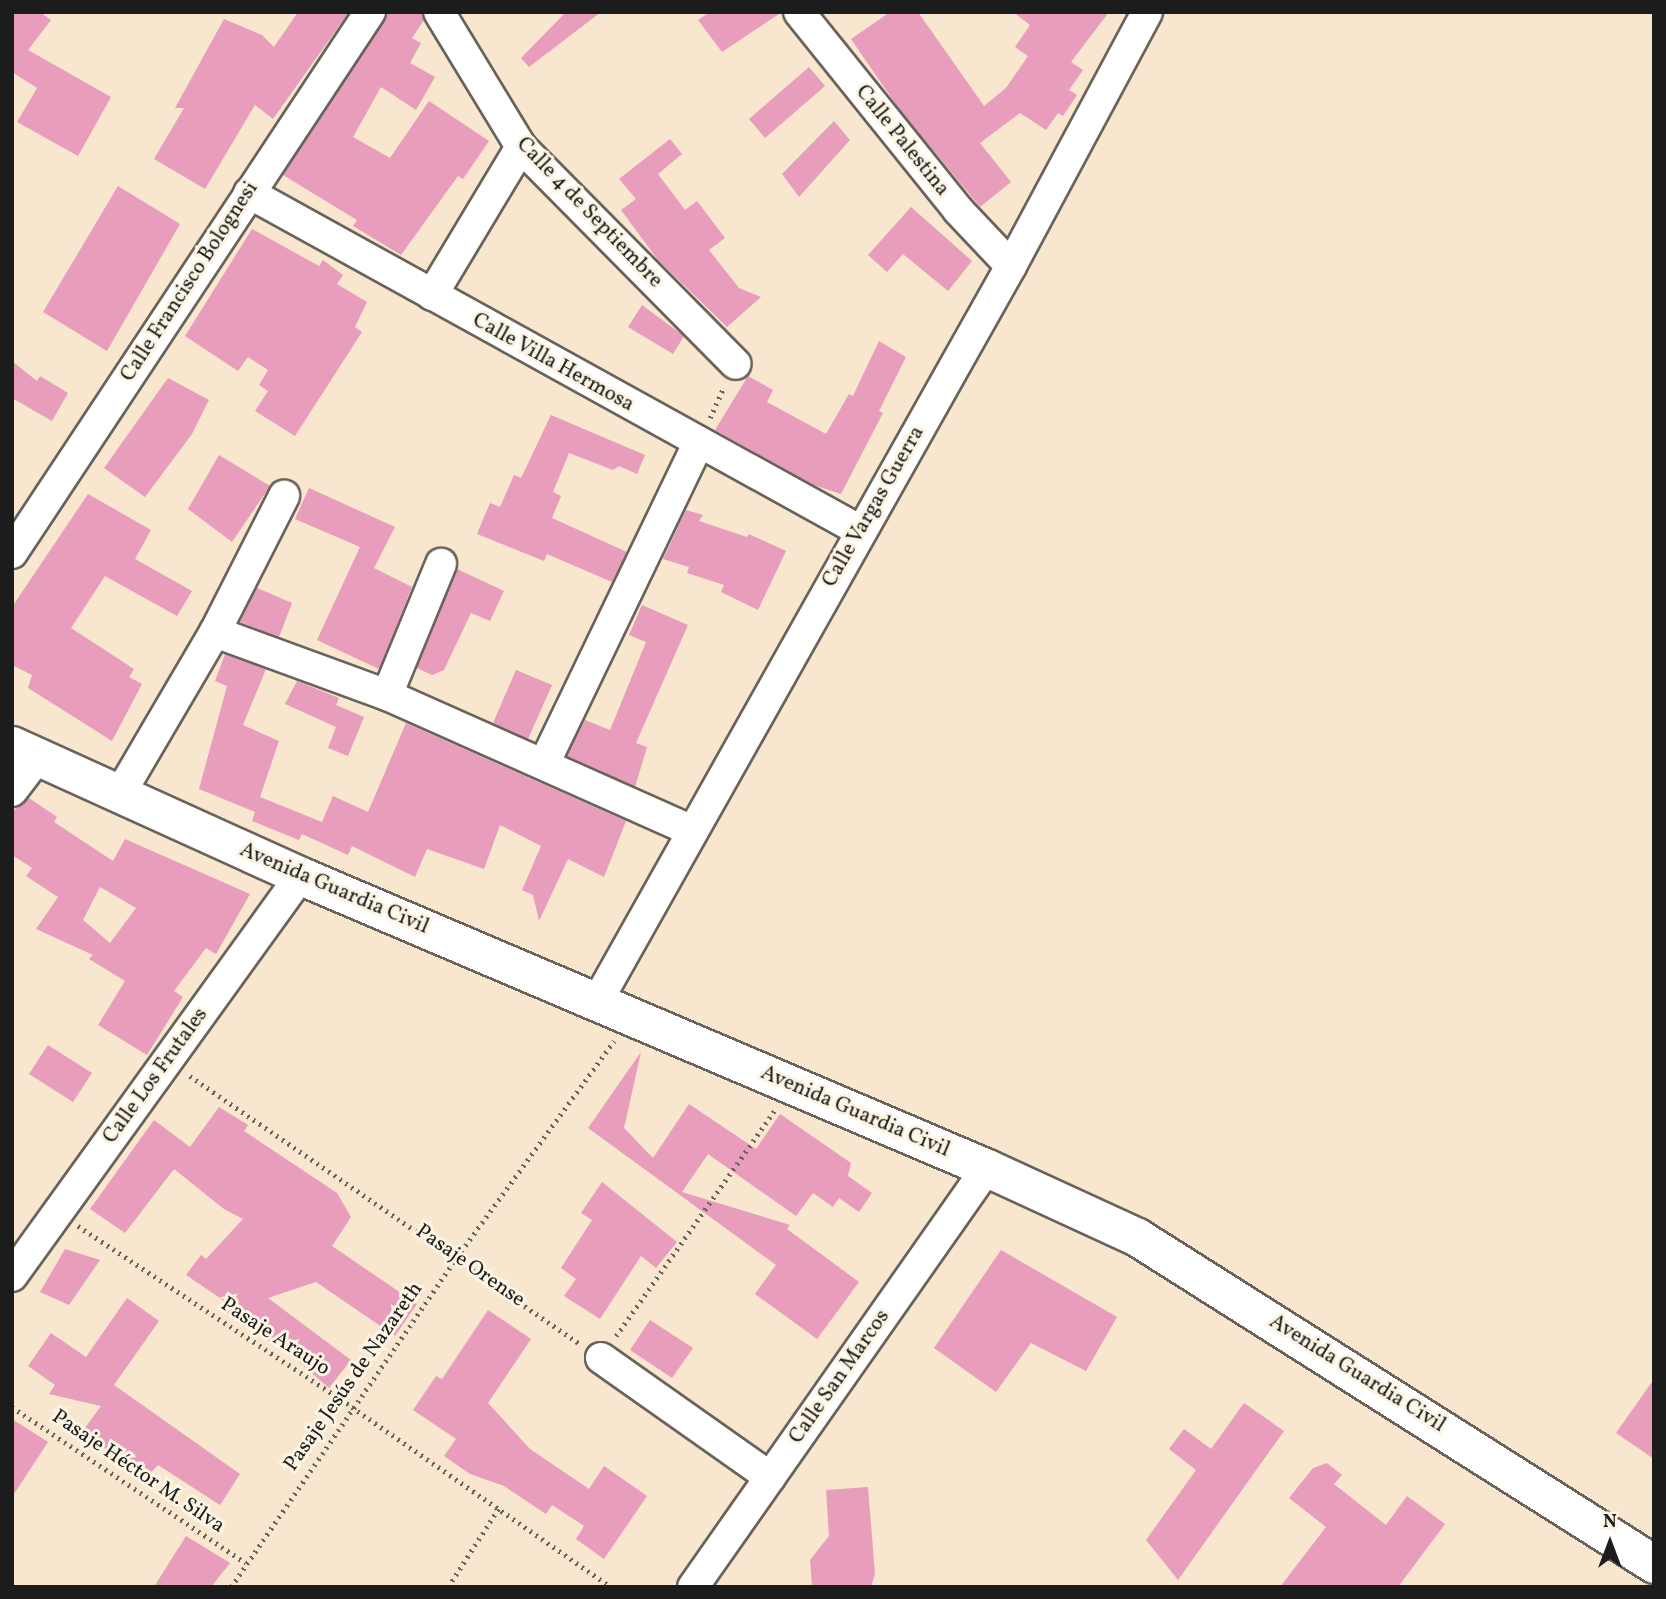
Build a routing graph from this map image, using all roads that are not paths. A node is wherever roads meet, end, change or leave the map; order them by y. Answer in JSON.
{"nodes":[{"id":1,"x":370,"y":12,"type":"edge"},
{"id":2,"x":439,"y":12,"type":"edge"},
{"id":3,"x":1147,"y":12,"type":"edge"},
{"id":4,"x":804,"y":15,"type":"edge"},
{"id":5,"x":522,"y":147,"type":"junction"},
{"id":6,"x":249,"y":193,"type":"junction"},
{"id":7,"x":1012,"y":266,"type":"junction"},
{"id":8,"x":432,"y":295,"type":"junction"},
{"id":9,"x":736,"y":363,"type":"road end"},
{"id":10,"x":698,"y":444,"type":"junction"},
{"id":11,"x":284,"y":496,"type":"dead end"},
{"id":12,"x":859,"y":530,"type":"junction"},
{"id":13,"x":12,"y":554,"type":"edge"},
{"id":14,"x":441,"y":564,"type":"dead end"},
{"id":15,"x":215,"y":632,"type":"junction"},
{"id":16,"x":387,"y":695,"type":"junction"},
{"id":17,"x":25,"y":751,"type":"edge"},
{"id":18,"x":544,"y":764,"type":"junction"},
{"id":19,"x":12,"y":791,"type":"edge"},
{"id":20,"x":121,"y":792,"type":"junction"},
{"id":21,"x":692,"y":831,"type":"junction"},
{"id":22,"x":300,"y":876,"type":"junction"},
{"id":23,"x":598,"y":1000,"type":"junction"},
{"id":24,"x":987,"y":1168,"type":"junction"},
{"id":25,"x":12,"y":1276,"type":"edge"},
{"id":26,"x":601,"y":1358,"type":"road end"},
{"id":27,"x":770,"y":1477,"type":"junction"},
{"id":28,"x":1654,"y":1564,"type":"edge"},
{"id":29,"x":693,"y":1587,"type":"edge"}],
"edges":[{"from":1,"to":6,"type":"street","name":"Calle Francisco Bolognesi"},
{"from":2,"to":5,"type":"street","name":"Calle 4 de Septiembre"},
{"from":3,"to":7,"type":"street","name":"Calle Vargas Guerra"},
{"from":4,"to":7,"type":"street","name":"Calle Palestina"},
{"from":5,"to":8,"type":"street"},
{"from":5,"to":9,"type":"street","name":"Calle 4 de Septiembre"},
{"from":6,"to":8,"type":"street","name":"Calle Villa Hermosa"},
{"from":6,"to":13,"type":"street","name":"Calle Francisco Bolognesi"},
{"from":7,"to":12,"type":"street","name":"Calle Vargas Guerra"},
{"from":8,"to":10,"type":"street","name":"Calle Villa Hermosa"},
{"from":10,"to":12,"type":"street","name":"Calle Villa Hermosa"},
{"from":10,"to":18,"type":"street"},
{"from":11,"to":15,"type":"street"},
{"from":12,"to":21,"type":"street","name":"Calle Vargas Guerra"},
{"from":14,"to":16,"type":"street"},
{"from":15,"to":16,"type":"street"},
{"from":15,"to":20,"type":"street"},
{"from":16,"to":18,"type":"street"},
{"from":17,"to":19,"type":"street"},
{"from":17,"to":20,"type":"main road","name":"Avenida Guardia Civil"},
{"from":18,"to":21,"type":"street"},
{"from":20,"to":22,"type":"main road","name":"Avenida Guardia Civil"},
{"from":21,"to":23,"type":"street","name":"Calle Vargas Guerra"},
{"from":22,"to":23,"type":"main road","name":"Avenida Guardia Civil"},
{"from":22,"to":25,"type":"street","name":"Calle Los Frutales"},
{"from":23,"to":24,"type":"main road","name":"Avenida Guardia Civil"},
{"from":24,"to":27,"type":"street","name":"Calle San Marcos"},
{"from":24,"to":28,"type":"main road","name":"Avenida Guardia Civil"},
{"from":26,"to":27,"type":"street"},
{"from":27,"to":29,"type":"street","name":"Calle San Marcos"}]}
